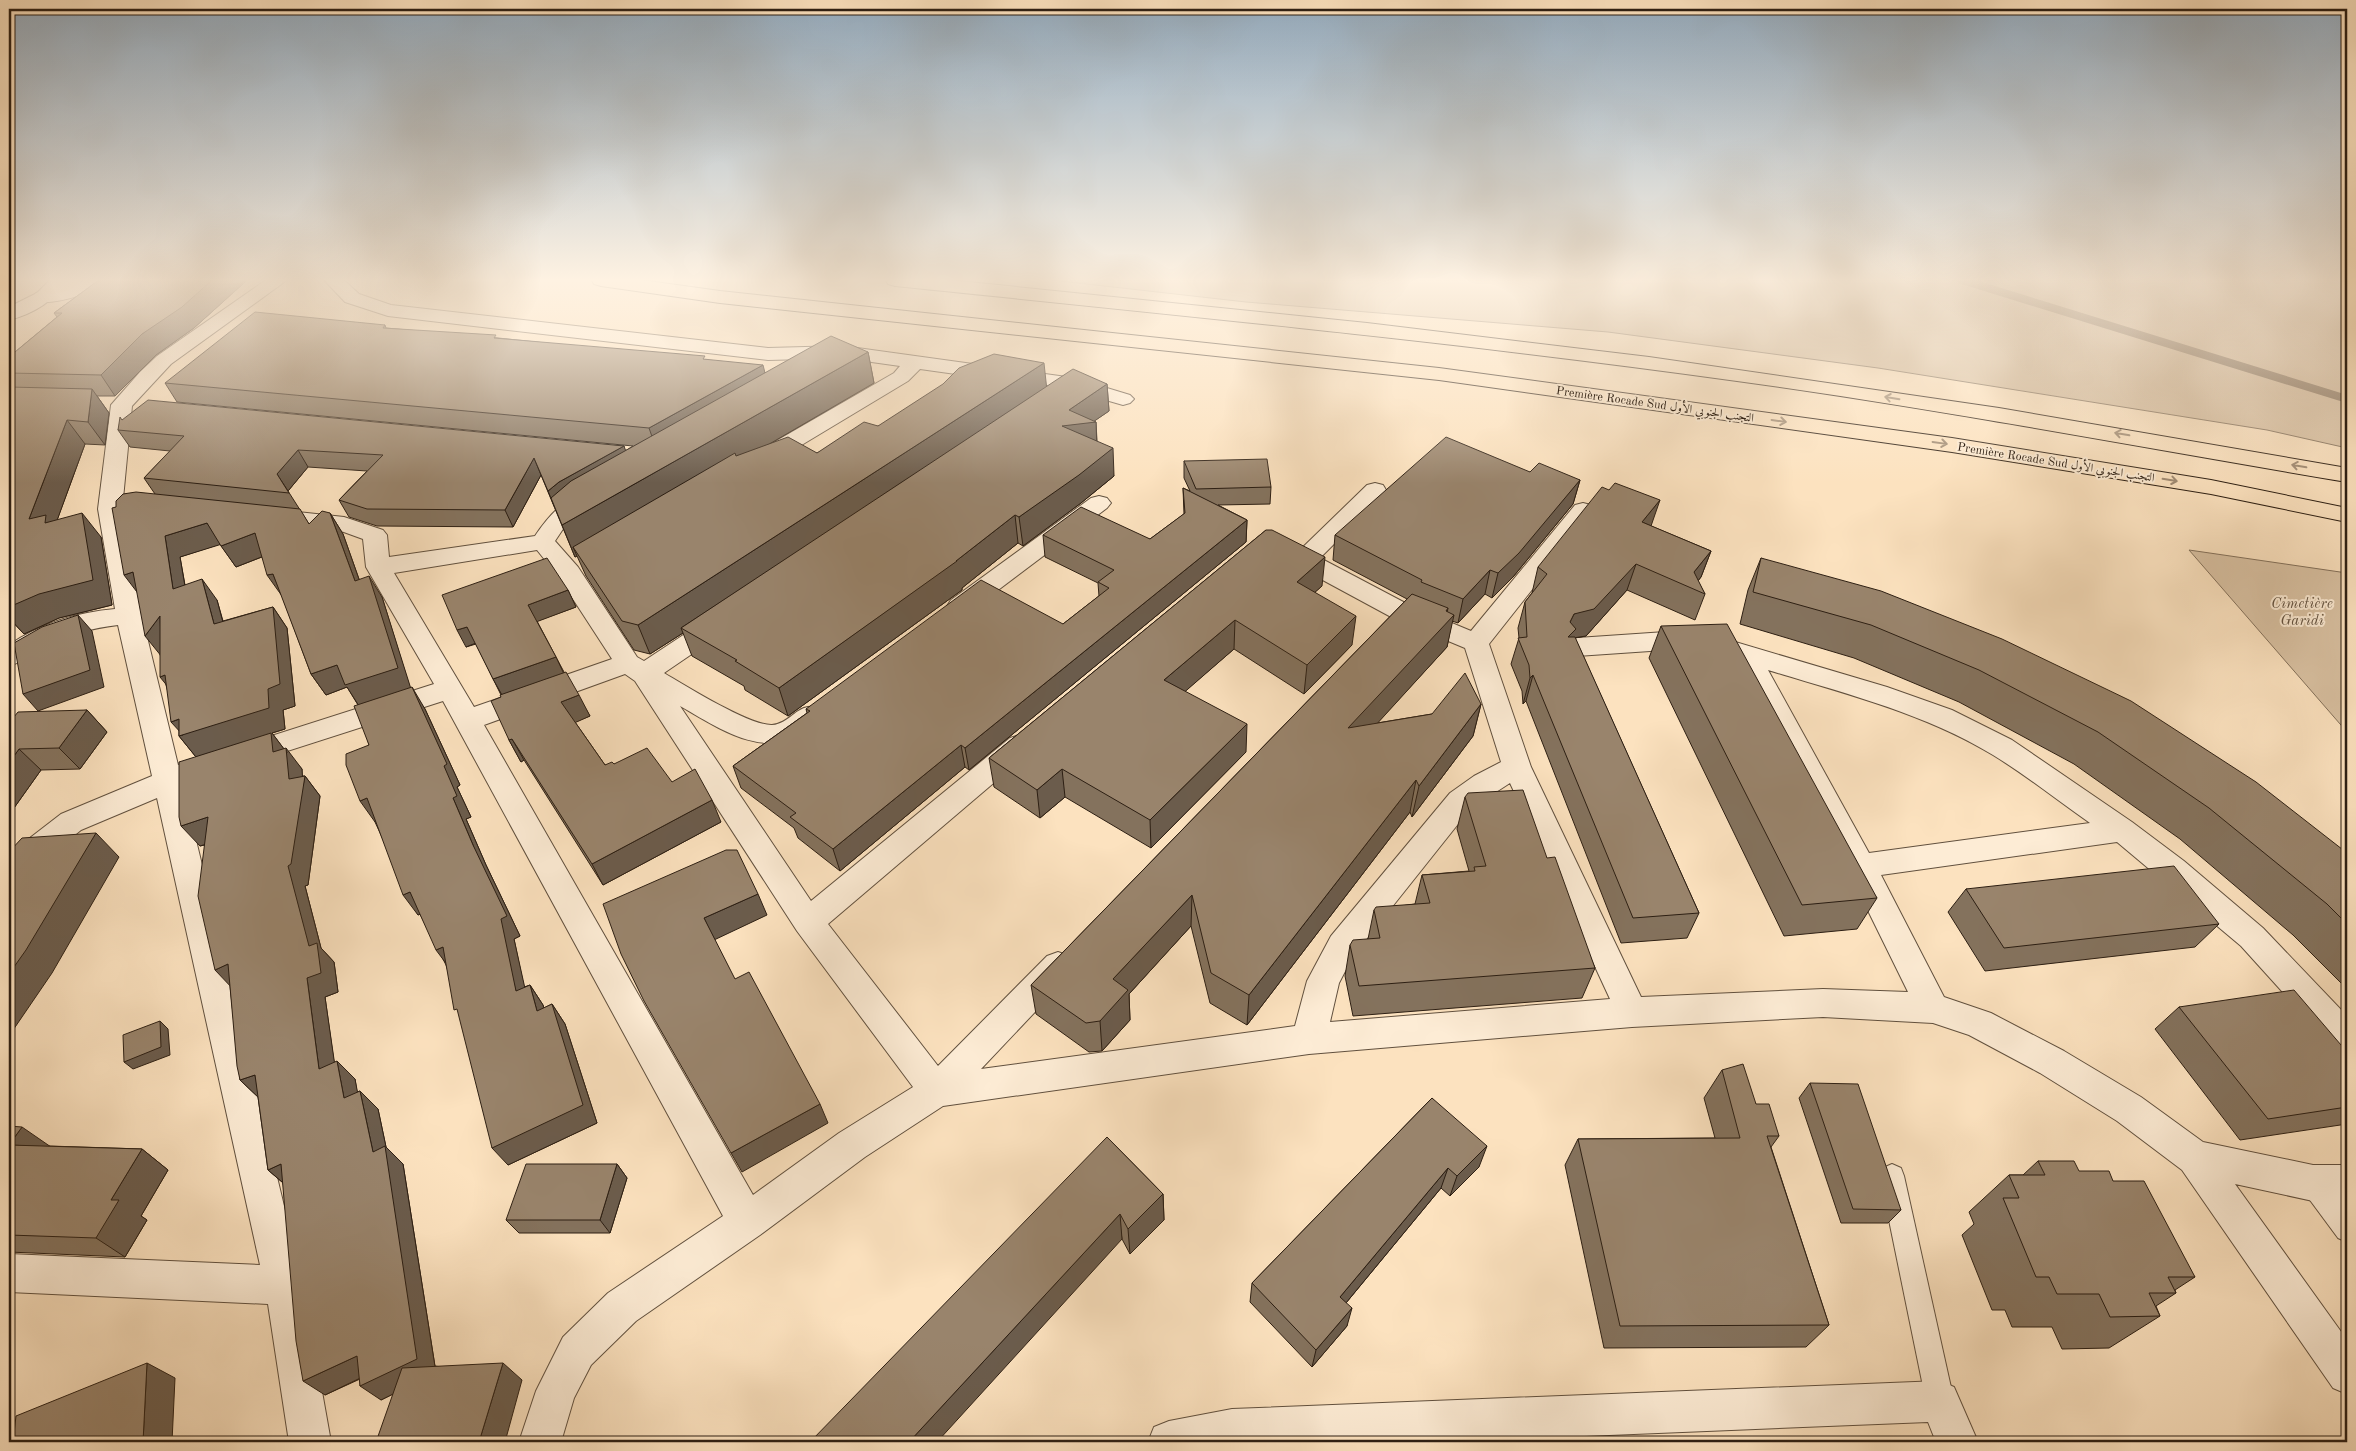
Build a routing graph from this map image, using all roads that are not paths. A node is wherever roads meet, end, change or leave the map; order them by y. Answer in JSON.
{"nodes":[{"id":1,"x":182,"y":348,"type":"edge"},
{"id":2,"x":714,"y":348,"type":"edge"},
{"id":3,"x":1194,"y":348,"type":"edge"},
{"id":4,"x":1529,"y":348,"type":"edge"},
{"id":5,"x":843,"y":352,"type":"junction"},
{"id":6,"x":916,"y":361,"type":"junction"},
{"id":7,"x":809,"y":371,"type":"edge"},
{"id":8,"x":1074,"y":384,"type":"junction"},
{"id":9,"x":1124,"y":399,"type":"dead end"},
{"id":10,"x":1049,"y":401,"type":"edge"},
{"id":11,"x":112,"y":405,"type":"junction"},
{"id":12,"x":152,"y":408,"type":"edge"},
{"id":13,"x":748,"y":468,"type":"edge"},
{"id":14,"x":2347,"y":475,"type":"edge"},
{"id":15,"x":608,"y":486,"type":"edge"},
{"id":16,"x":1375,"y":490,"type":"dead end"},
{"id":17,"x":1099,"y":503,"type":"dead end"},
{"id":18,"x":1583,"y":510,"type":"edge"},
{"id":19,"x":248,"y":514,"type":"edge"},
{"id":20,"x":2347,"y":515,"type":"edge"},
{"id":21,"x":543,"y":542,"type":"junction"},
{"id":22,"x":1268,"y":547,"type":"edge"},
{"id":23,"x":1305,"y":559,"type":"junction"},
{"id":24,"x":378,"y":567,"type":"junction"},
{"id":25,"x":1402,"y":612,"type":"junction"},
{"id":26,"x":735,"y":613,"type":"edge"},
{"id":27,"x":129,"y":616,"type":"junction"},
{"id":28,"x":940,"y":620,"type":"edge"},
{"id":29,"x":1381,"y":633,"type":"edge"},
{"id":30,"x":1476,"y":643,"type":"junction"},
{"id":31,"x":1577,"y":647,"type":"edge"},
{"id":32,"x":1745,"y":653,"type":"junction"},
{"id":33,"x":9,"y":657,"type":"edge"},
{"id":34,"x":636,"y":669,"type":"junction"},
{"id":35,"x":450,"y":689,"type":"junction"},
{"id":36,"x":830,"y":702,"type":"edge"},
{"id":37,"x":468,"y":720,"type":"junction"},
{"id":38,"x":1036,"y":732,"type":"edge"},
{"id":39,"x":1517,"y":767,"type":"junction"},
{"id":40,"x":168,"y":780,"type":"junction"},
{"id":41,"x":2122,"y":830,"type":"junction"},
{"id":42,"x":1861,"y":866,"type":"junction"},
{"id":43,"x":9,"y":879,"type":"edge"},
{"id":44,"x":808,"y":922,"type":"junction"},
{"id":45,"x":1076,"y":948,"type":"edge"},
{"id":46,"x":1933,"y":1008,"type":"junction"},
{"id":47,"x":1632,"y":1012,"type":"junction"},
{"id":48,"x":2347,"y":1039,"type":"edge"},
{"id":49,"x":1309,"y":1040,"type":"junction"},
{"id":50,"x":937,"y":1091,"type":"junction"},
{"id":51,"x":2195,"y":1158,"type":"junction"},
{"id":52,"x":1892,"y":1176,"type":"edge"},
{"id":53,"x":2330,"y":1183,"type":"edge"},
{"id":54,"x":747,"y":1222,"type":"junction"},
{"id":55,"x":2347,"y":1229,"type":"edge"},
{"id":56,"x":9,"y":1273,"type":"edge"},
{"id":57,"x":284,"y":1285,"type":"junction"},
{"id":58,"x":2347,"y":1374,"type":"edge"},
{"id":59,"x":1940,"y":1401,"type":"junction"},
{"id":60,"x":310,"y":1442,"type":"edge"},
{"id":61,"x":540,"y":1442,"type":"edge"},
{"id":62,"x":1169,"y":1442,"type":"edge"},
{"id":63,"x":1957,"y":1442,"type":"edge"}],
"edges":[{"from":1,"to":11,"type":"street"},
{"from":2,"to":5,"type":"street"},
{"from":3,"to":20,"type":"highway","name":"Première Rocade Sud التجنب الجنوبي الأول","one_way":true},
{"from":14,"to":4,"type":"highway","one_way":true},
{"from":5,"to":6,"type":"street"},
{"from":5,"to":7,"type":"street"},
{"from":6,"to":8,"type":"street"},
{"from":6,"to":13,"type":"street"},
{"from":8,"to":9,"type":"street"},
{"from":8,"to":10,"type":"street"},
{"from":11,"to":12,"type":"street"},
{"from":11,"to":27,"type":"street"},
{"from":15,"to":21,"type":"street"},
{"from":16,"to":23,"type":"street"},
{"from":17,"to":28,"type":"street"},
{"from":18,"to":30,"type":"street"},
{"from":19,"to":24,"type":"street"},
{"from":21,"to":24,"type":"street"},
{"from":21,"to":34,"type":"street"},
{"from":22,"to":23,"type":"street"},
{"from":23,"to":25,"type":"street"},
{"from":24,"to":35,"type":"street"},
{"from":25,"to":29,"type":"street"},
{"from":25,"to":30,"type":"street"},
{"from":26,"to":34,"type":"street"},
{"from":27,"to":33,"type":"street"},
{"from":27,"to":40,"type":"street"},
{"from":30,"to":39,"type":"street"},
{"from":31,"to":32,"type":"street"},
{"from":32,"to":41,"type":"street"},
{"from":32,"to":42,"type":"street"},
{"from":34,"to":36,"type":"street"},
{"from":34,"to":37,"type":"street"},
{"from":34,"to":44,"type":"street"},
{"from":35,"to":37,"type":"street"},
{"from":35,"to":40,"type":"street"},
{"from":37,"to":54,"type":"street"},
{"from":38,"to":44,"type":"street"},
{"from":39,"to":47,"type":"street"},
{"from":39,"to":49,"type":"street"},
{"from":40,"to":43,"type":"street"},
{"from":40,"to":57,"type":"street"},
{"from":41,"to":42,"type":"street"},
{"from":41,"to":48,"type":"street"},
{"from":42,"to":46,"type":"street"},
{"from":44,"to":50,"type":"street"},
{"from":45,"to":50,"type":"street"},
{"from":46,"to":47,"type":"street"},
{"from":46,"to":51,"type":"street"},
{"from":47,"to":49,"type":"street"},
{"from":49,"to":50,"type":"street"},
{"from":50,"to":54,"type":"street"},
{"from":51,"to":53,"type":"street"},
{"from":51,"to":58,"type":"street"},
{"from":52,"to":59,"type":"lane"},
{"from":53,"to":55,"type":"lane"},
{"from":54,"to":61,"type":"street"},
{"from":56,"to":57,"type":"street"},
{"from":57,"to":60,"type":"street"},
{"from":59,"to":62,"type":"street"},
{"from":59,"to":63,"type":"street"}]}
